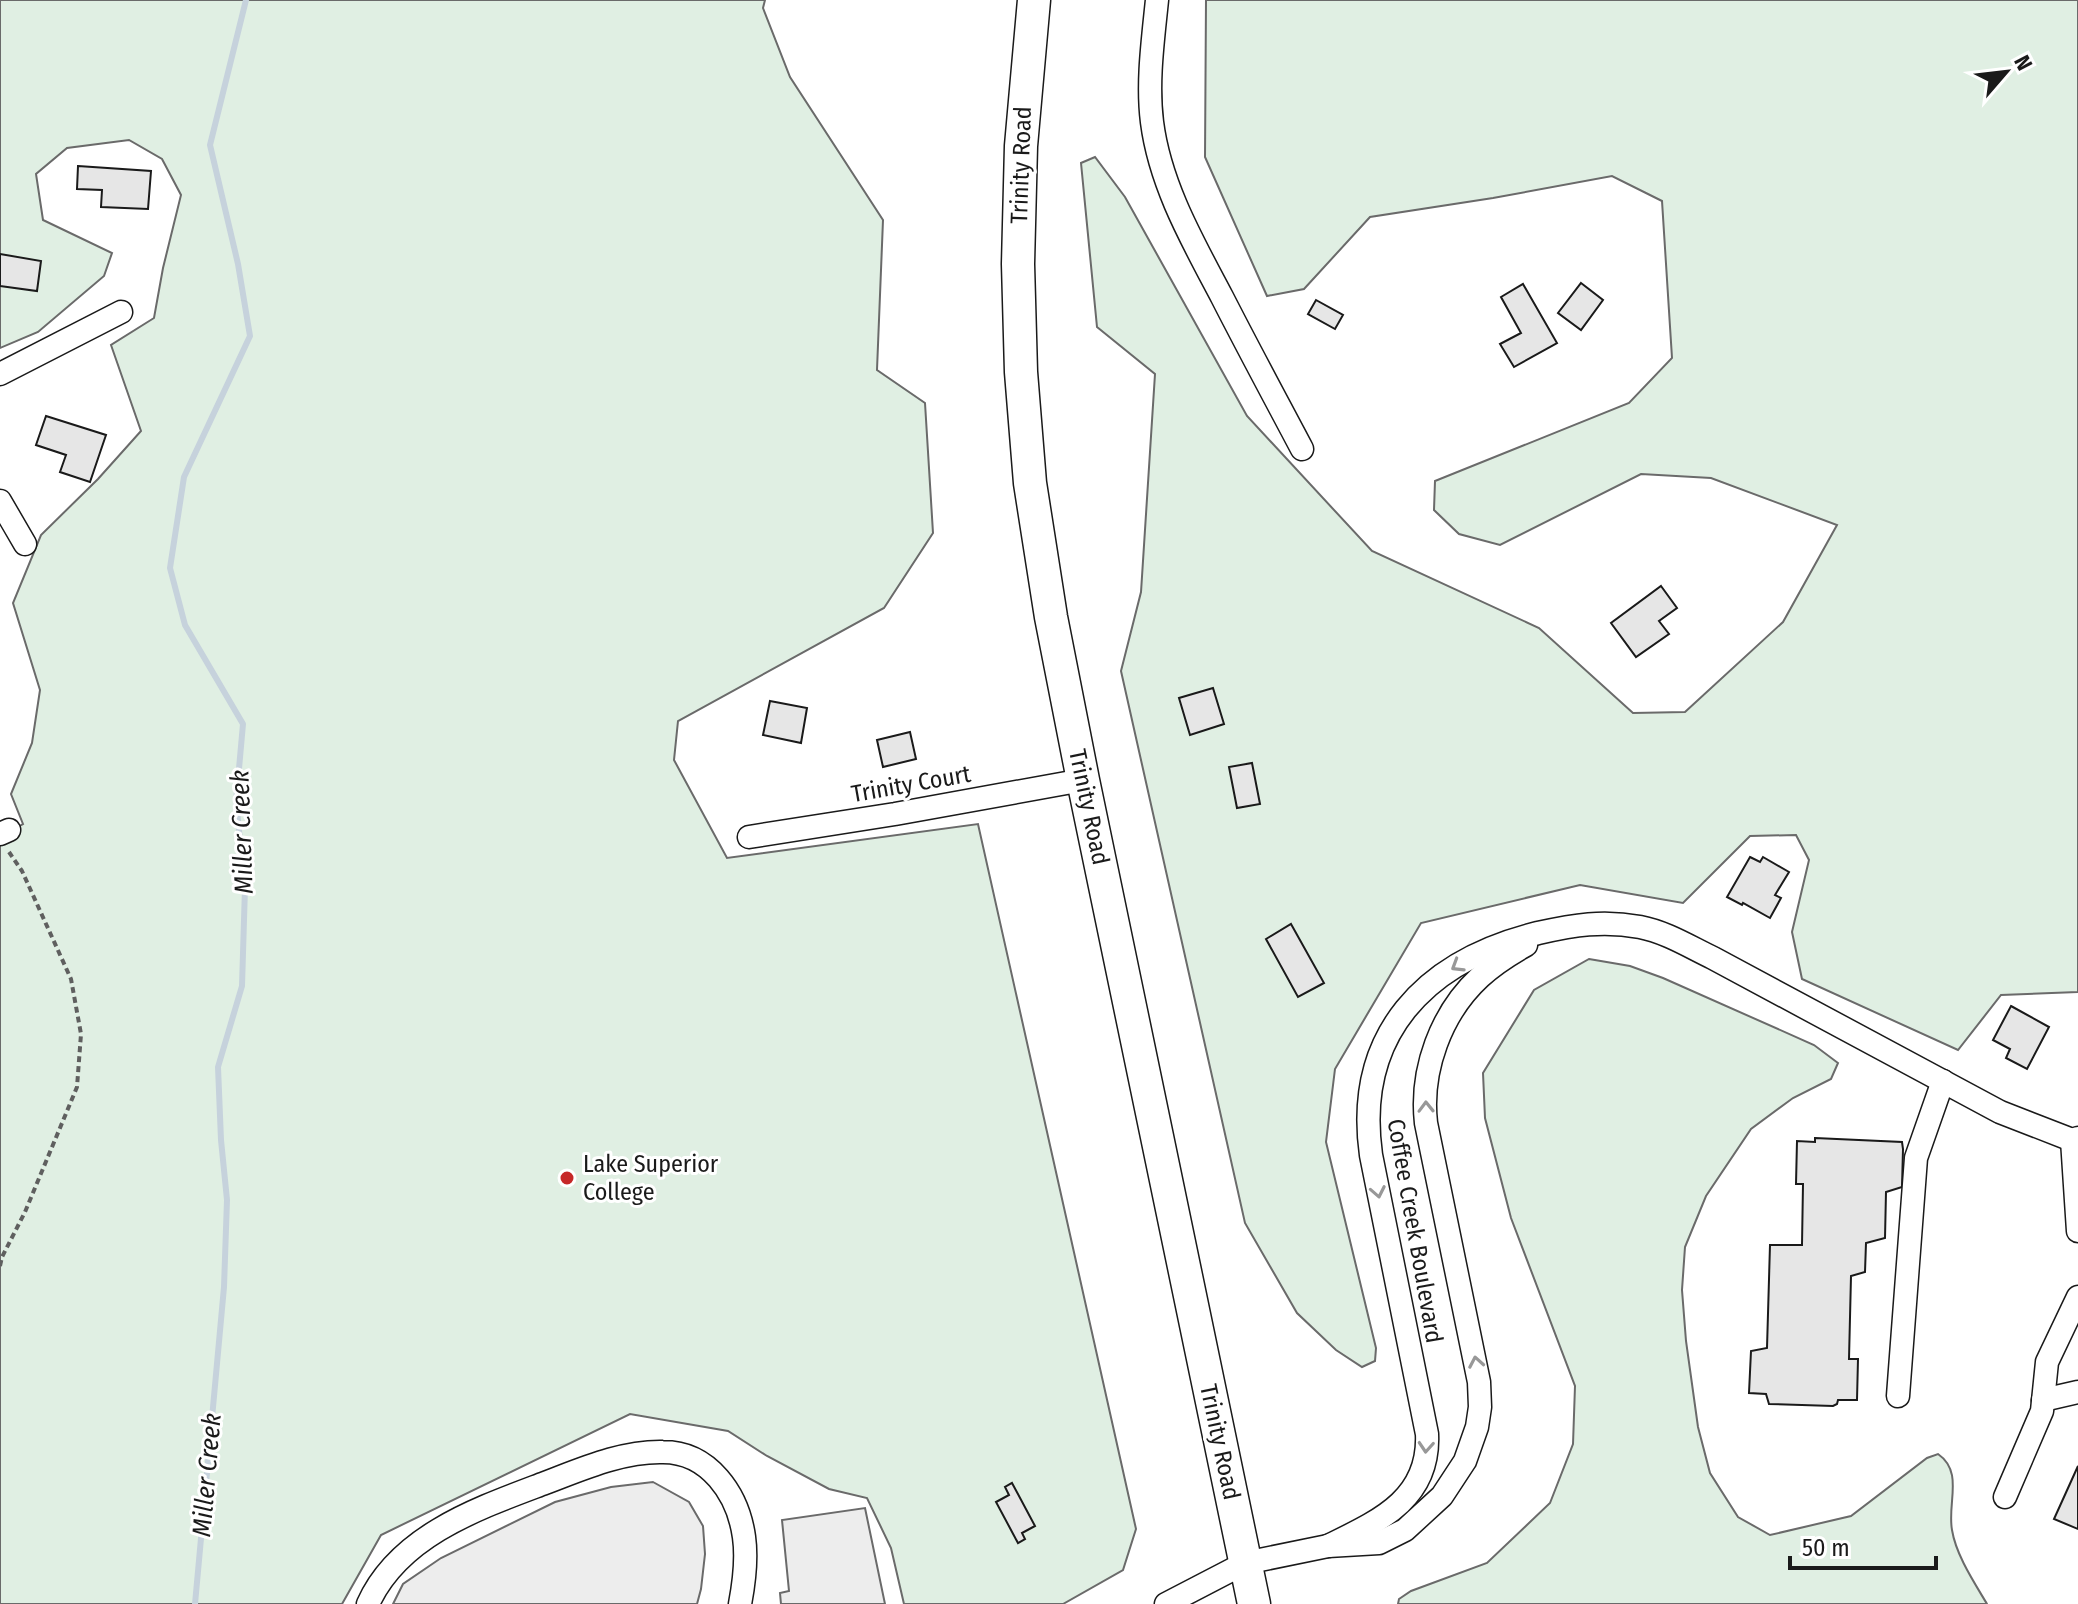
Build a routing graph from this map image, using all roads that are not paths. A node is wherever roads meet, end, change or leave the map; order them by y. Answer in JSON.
{"nodes":[{"id":1,"x":1034,"y":0,"type":"edge"},
{"id":2,"x":1157,"y":0,"type":"edge"},
{"id":3,"x":121,"y":312,"type":"dead end"},
{"id":4,"x":0,"y":374,"type":"edge"},
{"id":5,"x":1302,"y":449,"type":"dead end"},
{"id":6,"x":0,"y":501,"type":"edge"},
{"id":7,"x":25,"y":544,"type":"dead end"},
{"id":8,"x":1083,"y":780,"type":"junction"},
{"id":9,"x":749,"y":837,"type":"dead end"},
{"id":10,"x":1556,"y":929,"type":"junction"},
{"id":11,"x":1943,"y":1081,"type":"junction"},
{"id":12,"x":2075,"y":1139,"type":"edge"},
{"id":13,"x":2078,"y":1231,"type":"edge"},
{"id":14,"x":2078,"y":1297,"type":"edge"},
{"id":15,"x":2078,"y":1392,"type":"edge"},
{"id":16,"x":1898,"y":1396,"type":"dead end"},
{"id":17,"x":2043,"y":1400,"type":"junction"},
{"id":18,"x":2005,"y":1497,"type":"dead end"},
{"id":19,"x":1328,"y":1546,"type":"junction"},
{"id":20,"x":1245,"y":1563,"type":"junction"},
{"id":21,"x":368,"y":1604,"type":"edge"},
{"id":22,"x":740,"y":1604,"type":"edge"},
{"id":23,"x":1166,"y":1604,"type":"edge"},
{"id":24,"x":1254,"y":1604,"type":"edge"}],
"edges":[{"from":1,"to":8,"type":"highway","name":"Trinity Road"},
{"from":2,"to":5,"type":"street"},
{"from":3,"to":4,"type":"street"},
{"from":6,"to":7,"type":"street"},
{"from":8,"to":9,"type":"street","name":"Trinity Court"},
{"from":8,"to":20,"type":"highway","name":"Trinity Road"},
{"from":10,"to":11,"type":"street","name":"Coffee Creek Boulevard"},
{"from":19,"to":10,"type":"street","name":"Coffee Creek Boulevard","one_way":true},
{"from":10,"to":19,"type":"street","name":"Coffee Creek Boulevard","one_way":true},
{"from":11,"to":12,"type":"street","name":"Coffee Creek Boulevard"},
{"from":11,"to":16,"type":"street"},
{"from":12,"to":13,"type":"street"},
{"from":14,"to":17,"type":"street"},
{"from":15,"to":17,"type":"street"},
{"from":17,"to":18,"type":"street"},
{"from":19,"to":20,"type":"street","name":"Coffee Creek Boulevard"},
{"from":20,"to":23,"type":"street","name":"Coffee Creek Boulevard"},
{"from":20,"to":24,"type":"highway","name":"Trinity Road"},
{"from":21,"to":22,"type":"street"}]}
